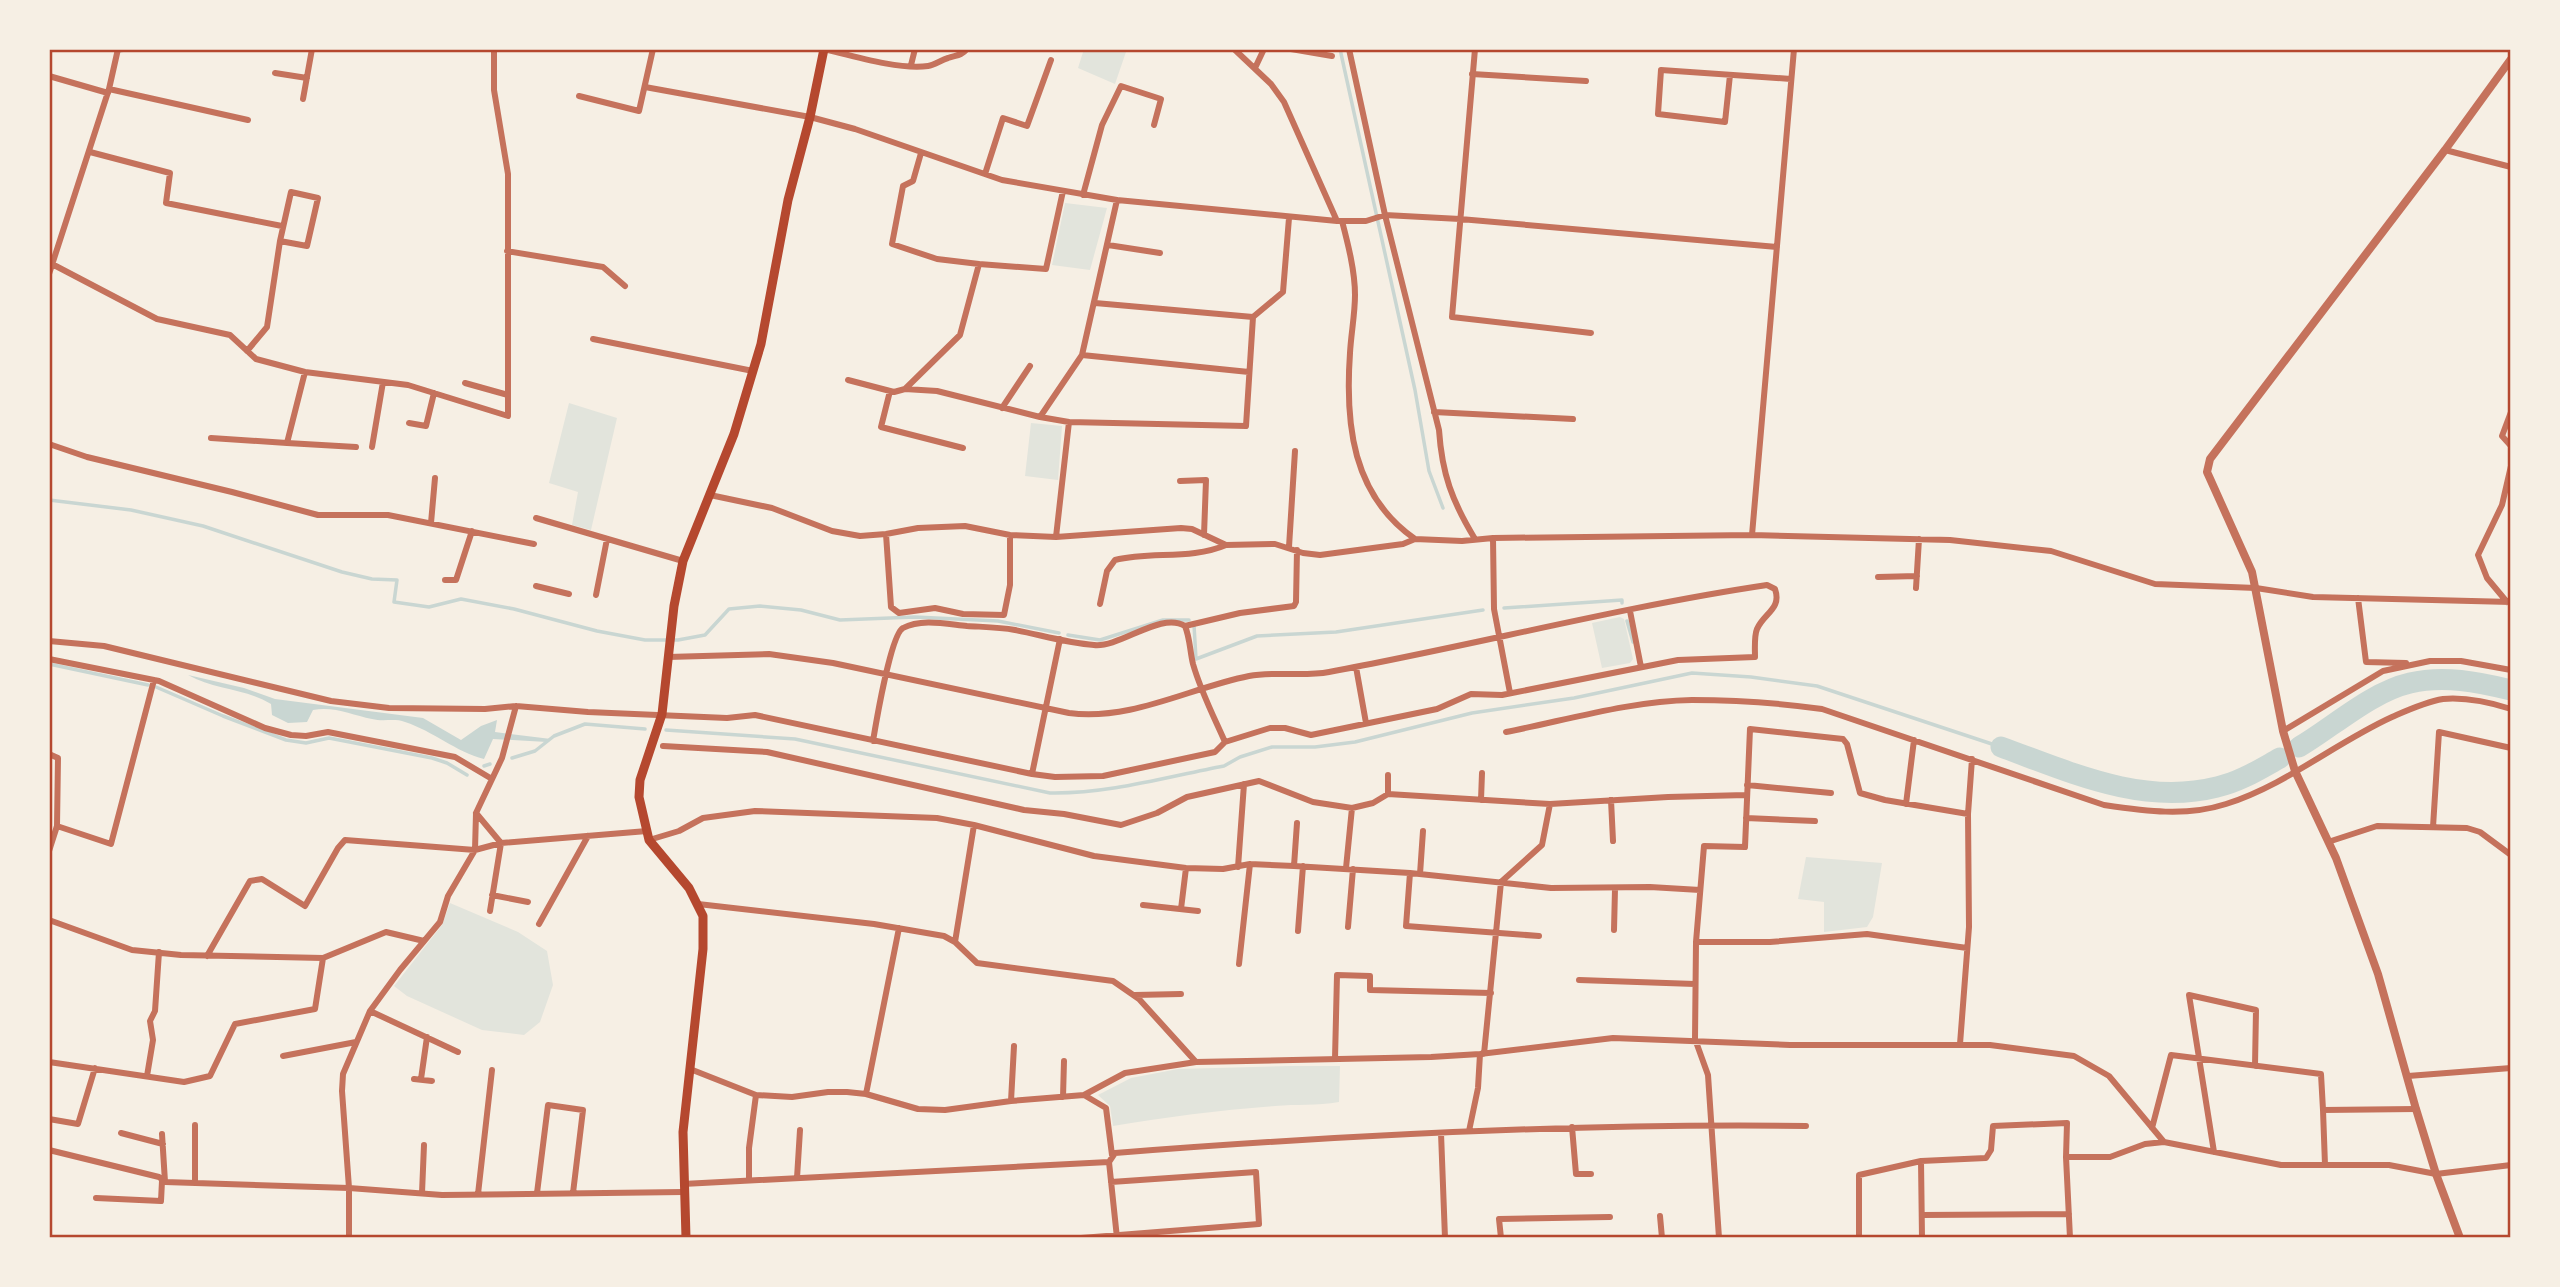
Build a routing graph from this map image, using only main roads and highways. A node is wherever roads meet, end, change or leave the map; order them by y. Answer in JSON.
{"nodes":[{"id":1,"x":824,"y":49,"type":"edge"},
{"id":2,"x":686,"y":1238,"type":"edge"}],
"edges":[{"from":1,"to":2,"type":"main road"}]}
